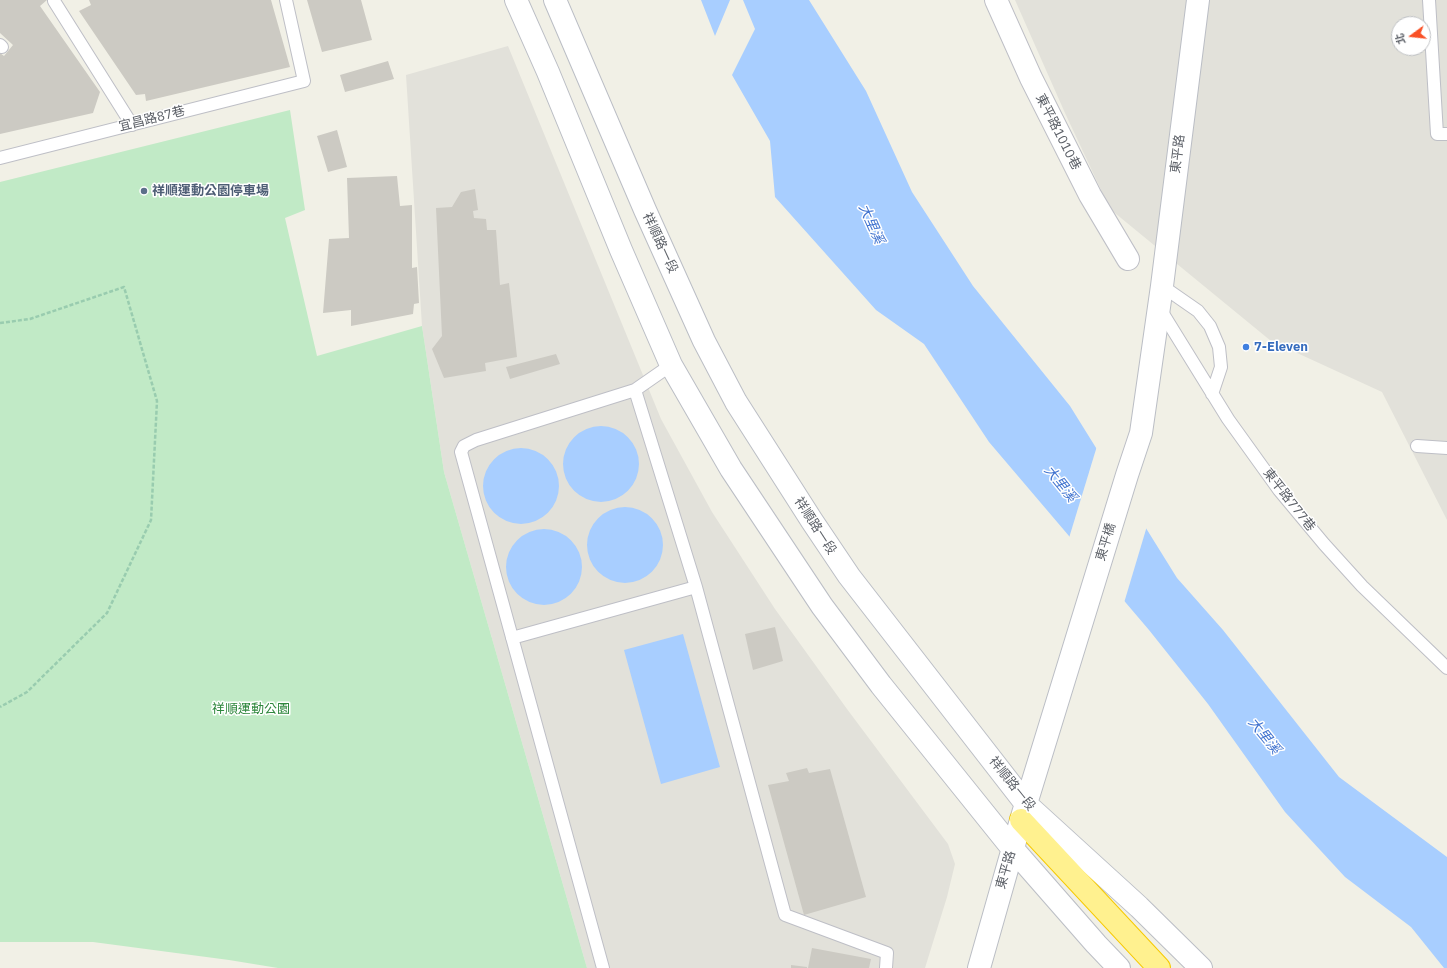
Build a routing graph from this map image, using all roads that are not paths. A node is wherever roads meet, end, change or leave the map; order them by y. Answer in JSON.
{"nodes":[{"id":1,"x":286,"y":0,"type":"edge"},
{"id":2,"x":516,"y":0,"type":"edge"},
{"id":3,"x":555,"y":0,"type":"edge"},
{"id":4,"x":996,"y":0,"type":"edge"},
{"id":5,"x":1198,"y":0,"type":"edge"},
{"id":6,"x":1429,"y":0,"type":"edge"},
{"id":7,"x":54,"y":1,"type":"edge"},
{"id":8,"x":132,"y":125,"type":"junction"},
{"id":9,"x":1447,"y":134,"type":"edge"},
{"id":10,"x":0,"y":158,"type":"edge"},
{"id":11,"x":1128,"y":259,"type":"dead end"},
{"id":12,"x":1162,"y":286,"type":"junction"},
{"id":13,"x":1159,"y":308,"type":"junction"},
{"id":14,"x":671,"y":365,"type":"junction"},
{"id":15,"x":635,"y":390,"type":"junction"},
{"id":16,"x":1212,"y":394,"type":"junction"},
{"id":17,"x":1417,"y":446,"type":"dead end"},
{"id":18,"x":1447,"y":448,"type":"edge"},
{"id":19,"x":696,"y":588,"type":"junction"},
{"id":20,"x":512,"y":638,"type":"junction"},
{"id":21,"x":1447,"y":668,"type":"edge"},
{"id":22,"x":1035,"y":773,"type":"joint"},
{"id":23,"x":1023,"y":812,"type":"junction"},
{"id":24,"x":1012,"y":848,"type":"junction"},
{"id":25,"x":603,"y":968,"type":"edge"},
{"id":26,"x":886,"y":968,"type":"edge"},
{"id":27,"x":979,"y":968,"type":"edge"},
{"id":28,"x":1119,"y":968,"type":"edge"},
{"id":29,"x":1159,"y":968,"type":"edge"},
{"id":30,"x":1201,"y":968,"type":"edge"}],
"edges":[{"from":1,"to":8,"type":"lane","name":"宜昌路87巷"},
{"from":2,"to":14,"type":"street"},
{"from":3,"to":23,"type":"street","name":"祥順路一段"},
{"from":4,"to":11,"type":"street","name":"東平路1010巷"},
{"from":5,"to":12,"type":"street","name":"東平路"},
{"from":6,"to":9,"type":"lane"},
{"from":7,"to":8,"type":"lane"},
{"from":8,"to":10,"type":"lane","name":"宜昌路87巷"},
{"from":12,"to":13,"type":"street","name":"東平路"},
{"from":12,"to":16,"type":"lane"},
{"from":13,"to":16,"type":"lane","name":"東平路777巷"},
{"from":13,"to":22,"type":"street","name":"東平橋"},
{"from":14,"to":15,"type":"lane"},
{"from":14,"to":24,"type":"street"},
{"from":15,"to":19,"type":"lane"},
{"from":15,"to":20,"type":"lane"},
{"from":16,"to":21,"type":"lane","name":"東平路777巷"},
{"from":17,"to":18,"type":"lane"},
{"from":19,"to":20,"type":"lane"},
{"from":19,"to":26,"type":"lane"},
{"from":20,"to":25,"type":"lane"},
{"from":22,"to":23,"type":"street","name":"東平路"},
{"from":23,"to":24,"type":"street","name":"東平路"},
{"from":23,"to":29,"type":"highway"},
{"from":23,"to":30,"type":"street","name":"祥順路一段"},
{"from":24,"to":27,"type":"street","name":"東平路"},
{"from":24,"to":28,"type":"street"}]}
